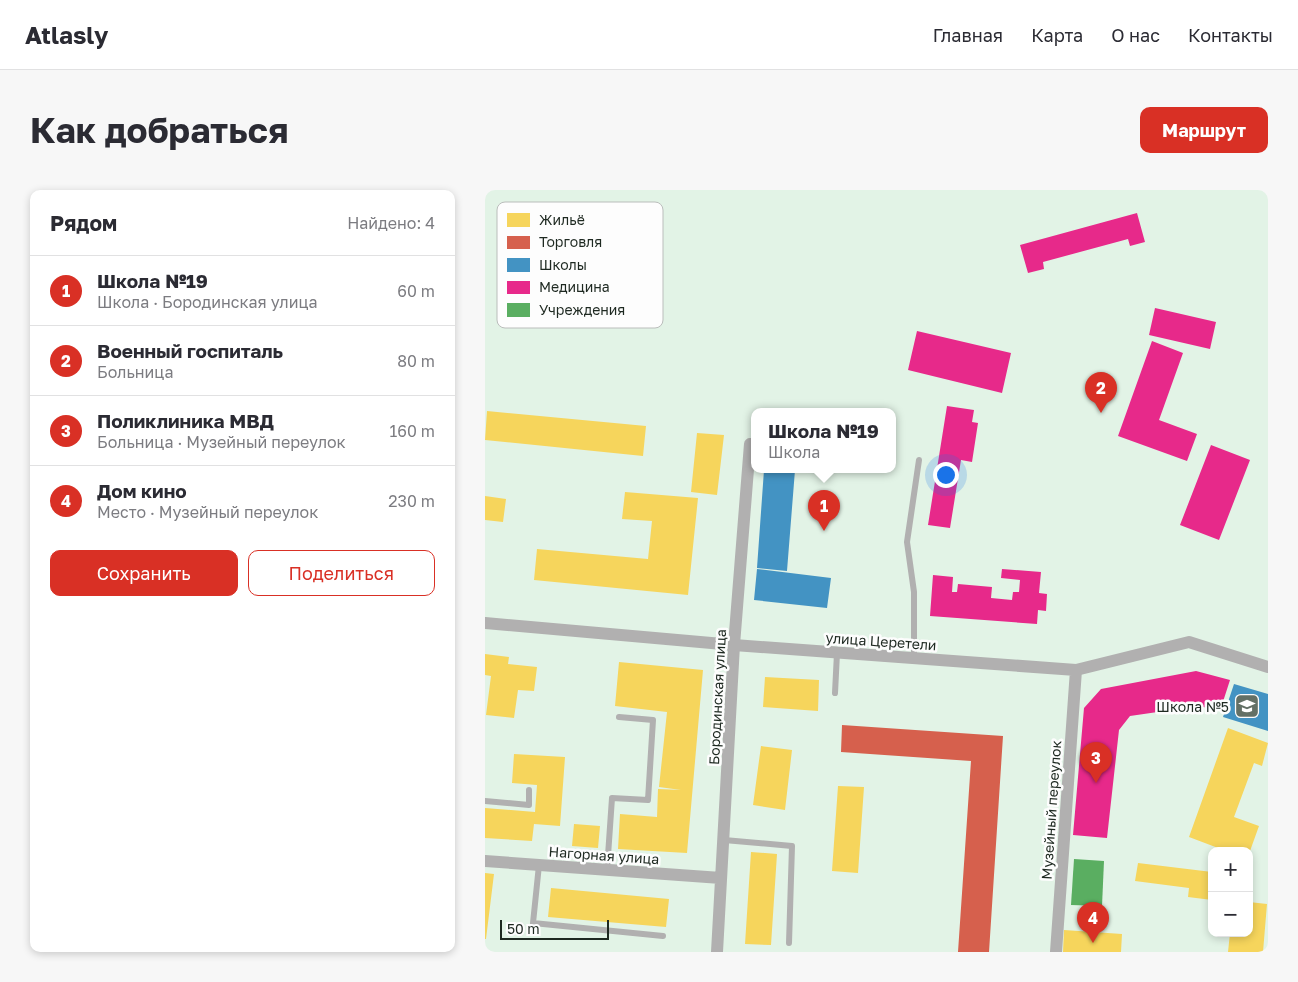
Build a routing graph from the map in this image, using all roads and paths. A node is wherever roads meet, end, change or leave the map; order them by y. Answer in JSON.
{"nodes":[{"id":1,"x":750,"y":444,"type":"dead end"},
{"id":2,"x":919,"y":460,"type":"dead end"},
{"id":3,"x":485,"y":623,"type":"edge"},
{"id":4,"x":734,"y":645,"type":"junction"},
{"id":5,"x":837,"y":653,"type":"junction"},
{"id":6,"x":914,"y":658,"type":"junction"},
{"id":7,"x":1268,"y":668,"type":"edge"},
{"id":8,"x":1076,"y":670,"type":"junction"},
{"id":9,"x":835,"y":692,"type":"dead end"},
{"id":10,"x":619,"y":717,"type":"dead end"},
{"id":11,"x":529,"y":790,"type":"dead end"},
{"id":12,"x":485,"y":801,"type":"edge"},
{"id":13,"x":723,"y":840,"type":"junction"},
{"id":14,"x":485,"y":861,"type":"edge"},
{"id":15,"x":539,"y":865,"type":"junction"},
{"id":16,"x":607,"y":870,"type":"junction"},
{"id":17,"x":721,"y":878,"type":"junction"},
{"id":18,"x":663,"y":936,"type":"dead end"},
{"id":19,"x":789,"y":943,"type":"dead end"},
{"id":20,"x":717,"y":952,"type":"edge"},
{"id":21,"x":1056,"y":952,"type":"edge"}],
"edges":[{"from":1,"to":4,"type":"street","name":"Бородинская улица"},
{"from":2,"to":6,"type":"lane"},
{"from":3,"to":4,"type":"street","name":"улица Церетели"},
{"from":4,"to":5,"type":"street","name":"улица Церетели"},
{"from":4,"to":13,"type":"street","name":"Бородинская улица"},
{"from":5,"to":6,"type":"street","name":"улица Церетели"},
{"from":5,"to":9,"type":"lane"},
{"from":6,"to":8,"type":"street","name":"улица Церетели"},
{"from":7,"to":8,"type":"street","name":"улица Церетели"},
{"from":8,"to":21,"type":"street","name":"Музейный переулок"},
{"from":10,"to":16,"type":"lane"},
{"from":11,"to":12,"type":"lane"},
{"from":13,"to":17,"type":"street","name":"Бородинская улица"},
{"from":13,"to":19,"type":"lane"},
{"from":14,"to":15,"type":"street","name":"Нагорная улица"},
{"from":15,"to":16,"type":"street","name":"Нагорная улица"},
{"from":15,"to":18,"type":"lane"},
{"from":16,"to":17,"type":"street","name":"Нагорная улица"},
{"from":17,"to":20,"type":"street","name":"Бородинская улица"}]}
